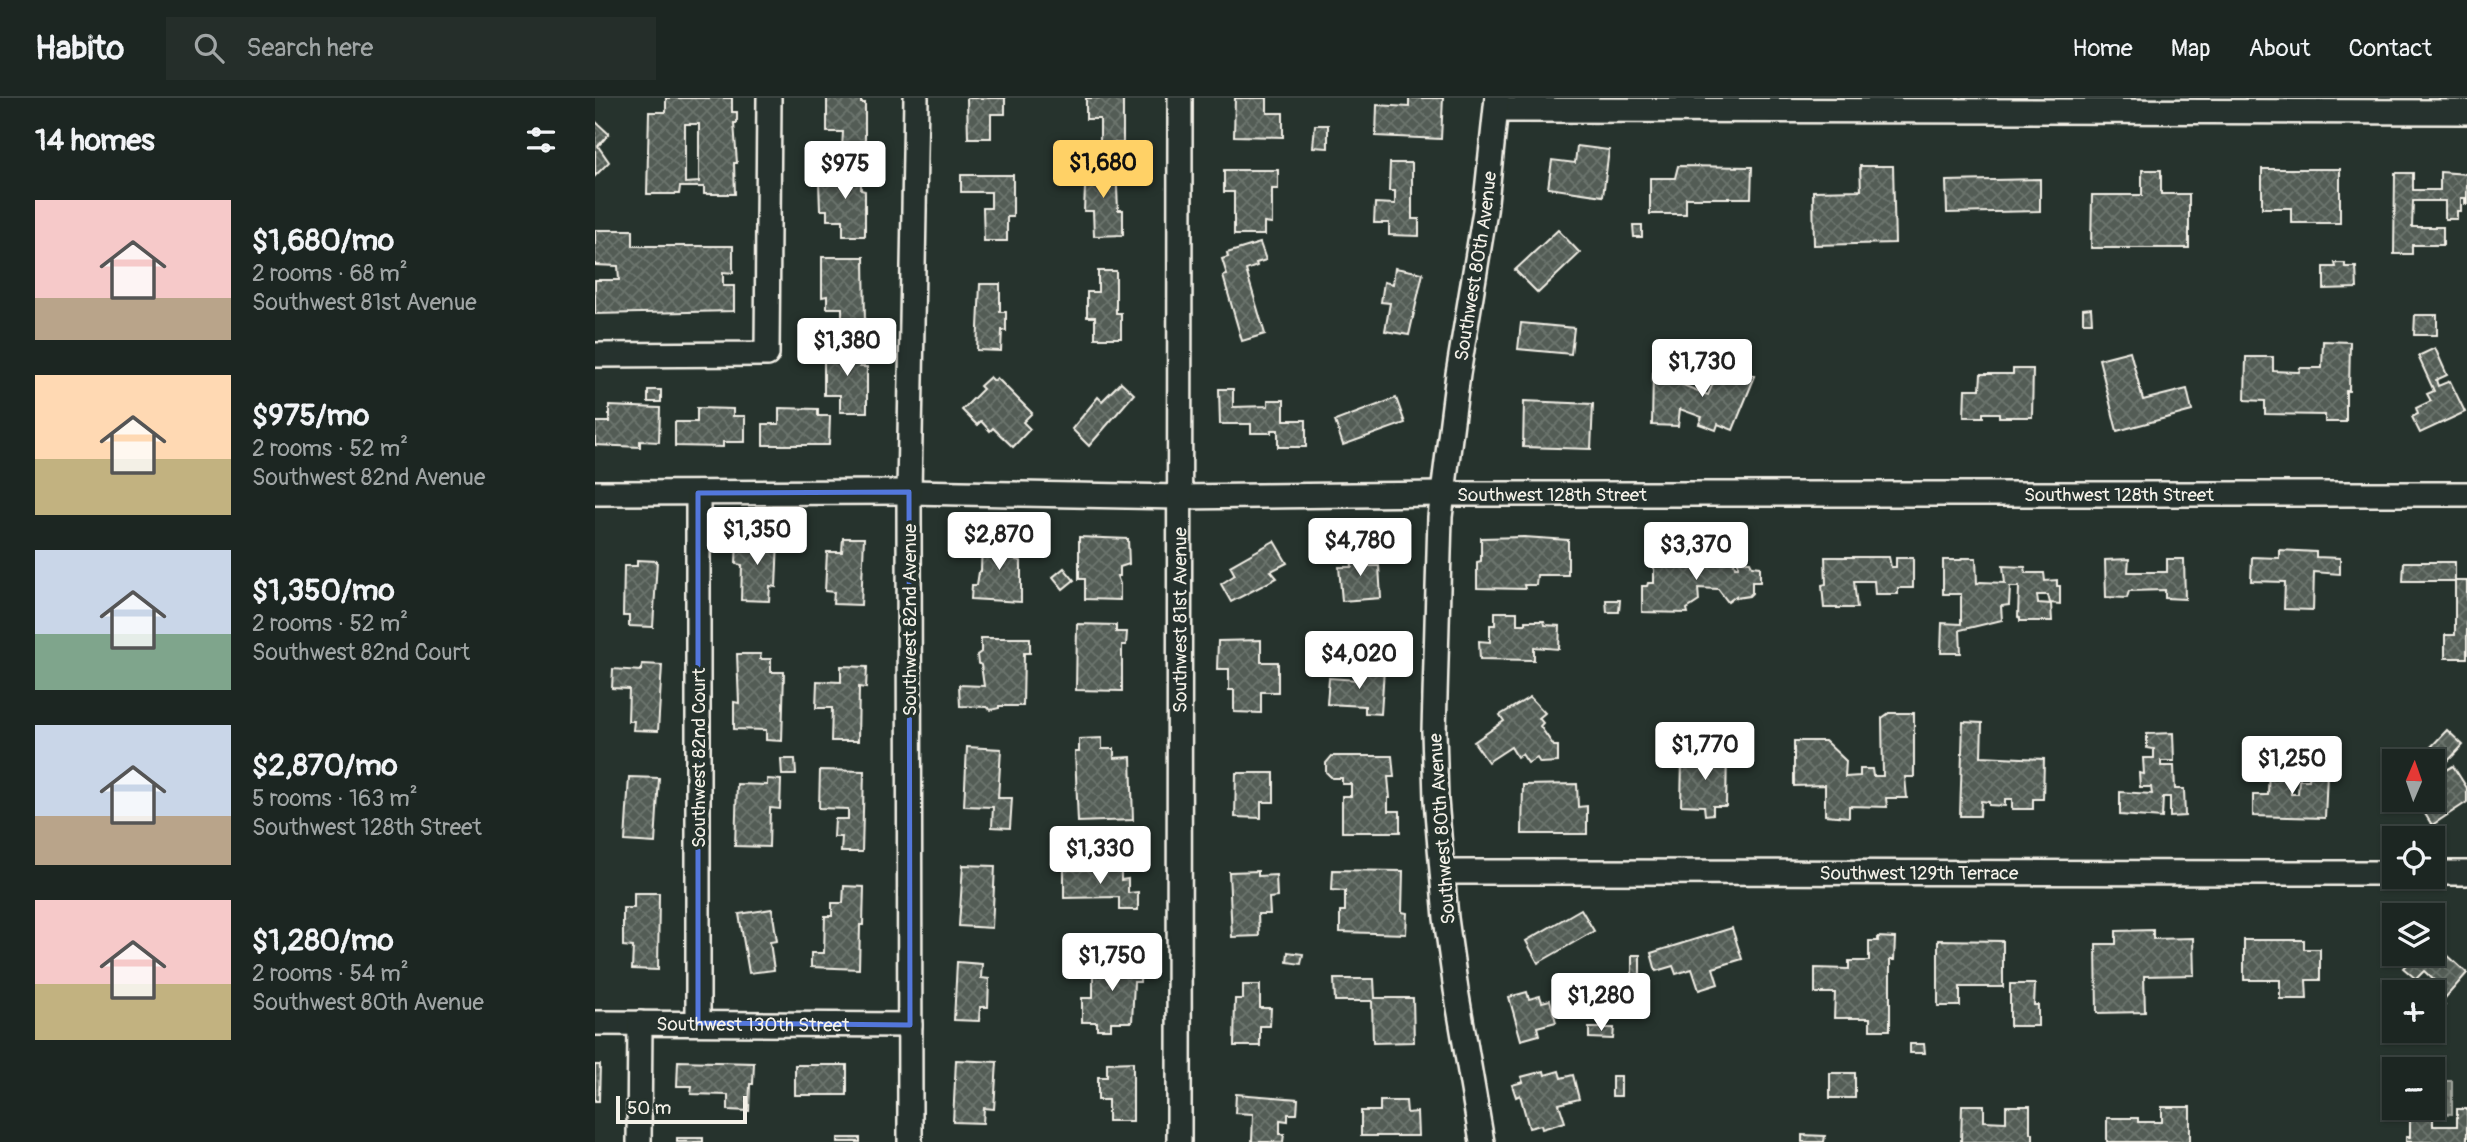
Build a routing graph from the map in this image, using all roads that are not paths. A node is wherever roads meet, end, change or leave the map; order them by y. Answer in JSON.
{"nodes":[{"id":1,"x":769,"y":98,"type":"edge"},
{"id":2,"x":916,"y":98,"type":"edge"},
{"id":3,"x":1180,"y":98,"type":"edge"},
{"id":4,"x":1497,"y":104,"type":"edge"},
{"id":5,"x":2467,"y":112,"type":"edge"},
{"id":6,"x":595,"y":355,"type":"edge"},
{"id":7,"x":909,"y":492,"type":"junction"},
{"id":8,"x":595,"y":493,"type":"edge"},
{"id":9,"x":698,"y":493,"type":"junction"},
{"id":10,"x":1443,"y":494,"type":"junction"},
{"id":11,"x":2467,"y":494,"type":"edge"},
{"id":12,"x":1179,"y":496,"type":"junction"},
{"id":13,"x":1443,"y":872,"type":"junction"},
{"id":14,"x":2382,"y":873,"type":"edge"},
{"id":15,"x":2445,"y":873,"type":"edge"},
{"id":16,"x":2467,"y":873,"type":"edge"},
{"id":17,"x":595,"y":1023,"type":"edge"},
{"id":18,"x":640,"y":1023,"type":"junction"},
{"id":19,"x":698,"y":1023,"type":"junction"},
{"id":20,"x":910,"y":1025,"type":"junction"},
{"id":21,"x":639,"y":1142,"type":"edge"},
{"id":22,"x":910,"y":1142,"type":"edge"},
{"id":23,"x":1178,"y":1142,"type":"edge"},
{"id":24,"x":1482,"y":1142,"type":"edge"}],
"edges":[{"from":1,"to":6,"type":"street"},
{"from":2,"to":7,"type":"street","name":"Southwest 82nd Avenue"},
{"from":3,"to":12,"type":"street","name":"Southwest 81st Avenue"},
{"from":4,"to":5,"type":"street"},
{"from":4,"to":10,"type":"street","name":"Southwest 80th Avenue"},
{"from":7,"to":9,"type":"street","name":"Southwest 128th Street"},
{"from":7,"to":12,"type":"street","name":"Southwest 128th Street"},
{"from":7,"to":20,"type":"street","name":"Southwest 82nd Avenue"},
{"from":8,"to":9,"type":"street","name":"Southwest 128th Street"},
{"from":9,"to":19,"type":"street","name":"Southwest 82nd Court"},
{"from":10,"to":11,"type":"street","name":"Southwest 128th Street"},
{"from":10,"to":12,"type":"street","name":"Southwest 128th Street"},
{"from":10,"to":13,"type":"street","name":"Southwest 80th Avenue"},
{"from":12,"to":23,"type":"street","name":"Southwest 81st Avenue"},
{"from":13,"to":14,"type":"street","name":"Southwest 129th Terrace"},
{"from":13,"to":24,"type":"street","name":"Southwest 80th Avenue"},
{"from":15,"to":16,"type":"street"},
{"from":17,"to":18,"type":"street","name":"Southwest 130th Street"},
{"from":18,"to":19,"type":"street","name":"Southwest 130th Street"},
{"from":18,"to":21,"type":"street"},
{"from":19,"to":20,"type":"street","name":"Southwest 130th Street"},
{"from":20,"to":22,"type":"street","name":"Southwest 82nd Avenue"}]}
